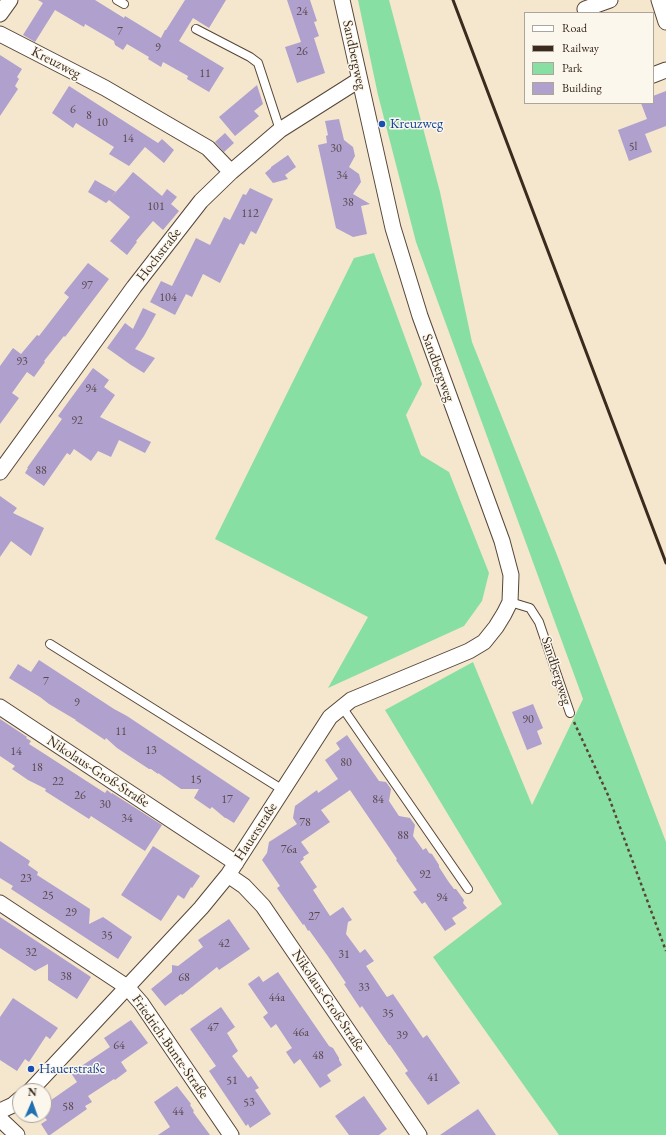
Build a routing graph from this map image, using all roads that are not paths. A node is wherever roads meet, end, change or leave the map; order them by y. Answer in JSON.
{"nodes":[{"id":1,"x":10,"y":0,"type":"edge"},
{"id":2,"x":342,"y":0,"type":"edge"},
{"id":3,"x":610,"y":0,"type":"edge"},
{"id":4,"x":659,"y":0,"type":"edge"},
{"id":5,"x":585,"y":9,"type":"dead end"},
{"id":6,"x":0,"y":14,"type":"edge"},
{"id":7,"x":666,"y":22,"type":"edge"},
{"id":8,"x":196,"y":29,"type":"dead end"},
{"id":9,"x":0,"y":34,"type":"edge"},
{"id":10,"x":666,"y":70,"type":"edge"},
{"id":11,"x":654,"y":75,"type":"edge"},
{"id":12,"x":359,"y":80,"type":"junction"},
{"id":13,"x":280,"y":130,"type":"junction"},
{"id":14,"x":231,"y":172,"type":"junction"},
{"id":15,"x":0,"y":472,"type":"edge"},
{"id":16,"x":510,"y":602,"type":"junction"},
{"id":17,"x":50,"y":644,"type":"dead end"},
{"id":18,"x":0,"y":707,"type":"edge"},
{"id":19,"x":342,"y":707,"type":"junction"},
{"id":20,"x":570,"y":713,"type":"road end"},
{"id":21,"x":283,"y":790,"type":"junction"},
{"id":22,"x":236,"y":863,"type":"junction"},
{"id":23,"x":228,"y":876,"type":"junction"},
{"id":24,"x":468,"y":889,"type":"dead end"},
{"id":25,"x":0,"y":903,"type":"edge"},
{"id":26,"x":127,"y":987,"type":"junction"},
{"id":27,"x":37,"y":1083,"type":"edge"},
{"id":28,"x":12,"y":1105,"type":"edge"},
{"id":29,"x":0,"y":1111,"type":"edge"},
{"id":30,"x":0,"y":1119,"type":"edge"},
{"id":31,"x":17,"y":1135,"type":"edge"},
{"id":32,"x":231,"y":1135,"type":"edge"},
{"id":33,"x":419,"y":1135,"type":"edge"}],
"edges":[{"from":1,"to":6,"type":"street"},
{"from":2,"to":12,"type":"street","name":"Sandbergweg"},
{"from":3,"to":5,"type":"street"},
{"from":4,"to":7,"type":"street"},
{"from":8,"to":13,"type":"lane"},
{"from":9,"to":14,"type":"street","name":"Kreuzweg"},
{"from":10,"to":11,"type":"street"},
{"from":12,"to":13,"type":"street","name":"Hochstraße"},
{"from":12,"to":16,"type":"street","name":"Sandbergweg"},
{"from":13,"to":14,"type":"street","name":"Hochstraße"},
{"from":14,"to":15,"type":"street","name":"Hochstraße"},
{"from":16,"to":19,"type":"street","name":"Hauerstraße"},
{"from":16,"to":20,"type":"lane","name":"Sandbergweg"},
{"from":17,"to":21,"type":"lane"},
{"from":18,"to":22,"type":"street","name":"Nikolaus-Groß-Straße"},
{"from":19,"to":21,"type":"street","name":"Hauerstraße"},
{"from":19,"to":24,"type":"lane"},
{"from":21,"to":22,"type":"street","name":"Hauerstraße"},
{"from":22,"to":23,"type":"street","name":"Hauerstraße"},
{"from":23,"to":26,"type":"street","name":"Hauerstraße"},
{"from":23,"to":33,"type":"street","name":"Nikolaus-Groß-Straße"},
{"from":25,"to":26,"type":"street","name":"Friedrich-Bunte-Straße"},
{"from":26,"to":27,"type":"street","name":"Hauerstraße"},
{"from":26,"to":32,"type":"street","name":"Friedrich-Bunte-Straße"},
{"from":28,"to":29,"type":"street"},
{"from":30,"to":31,"type":"street"}]}
